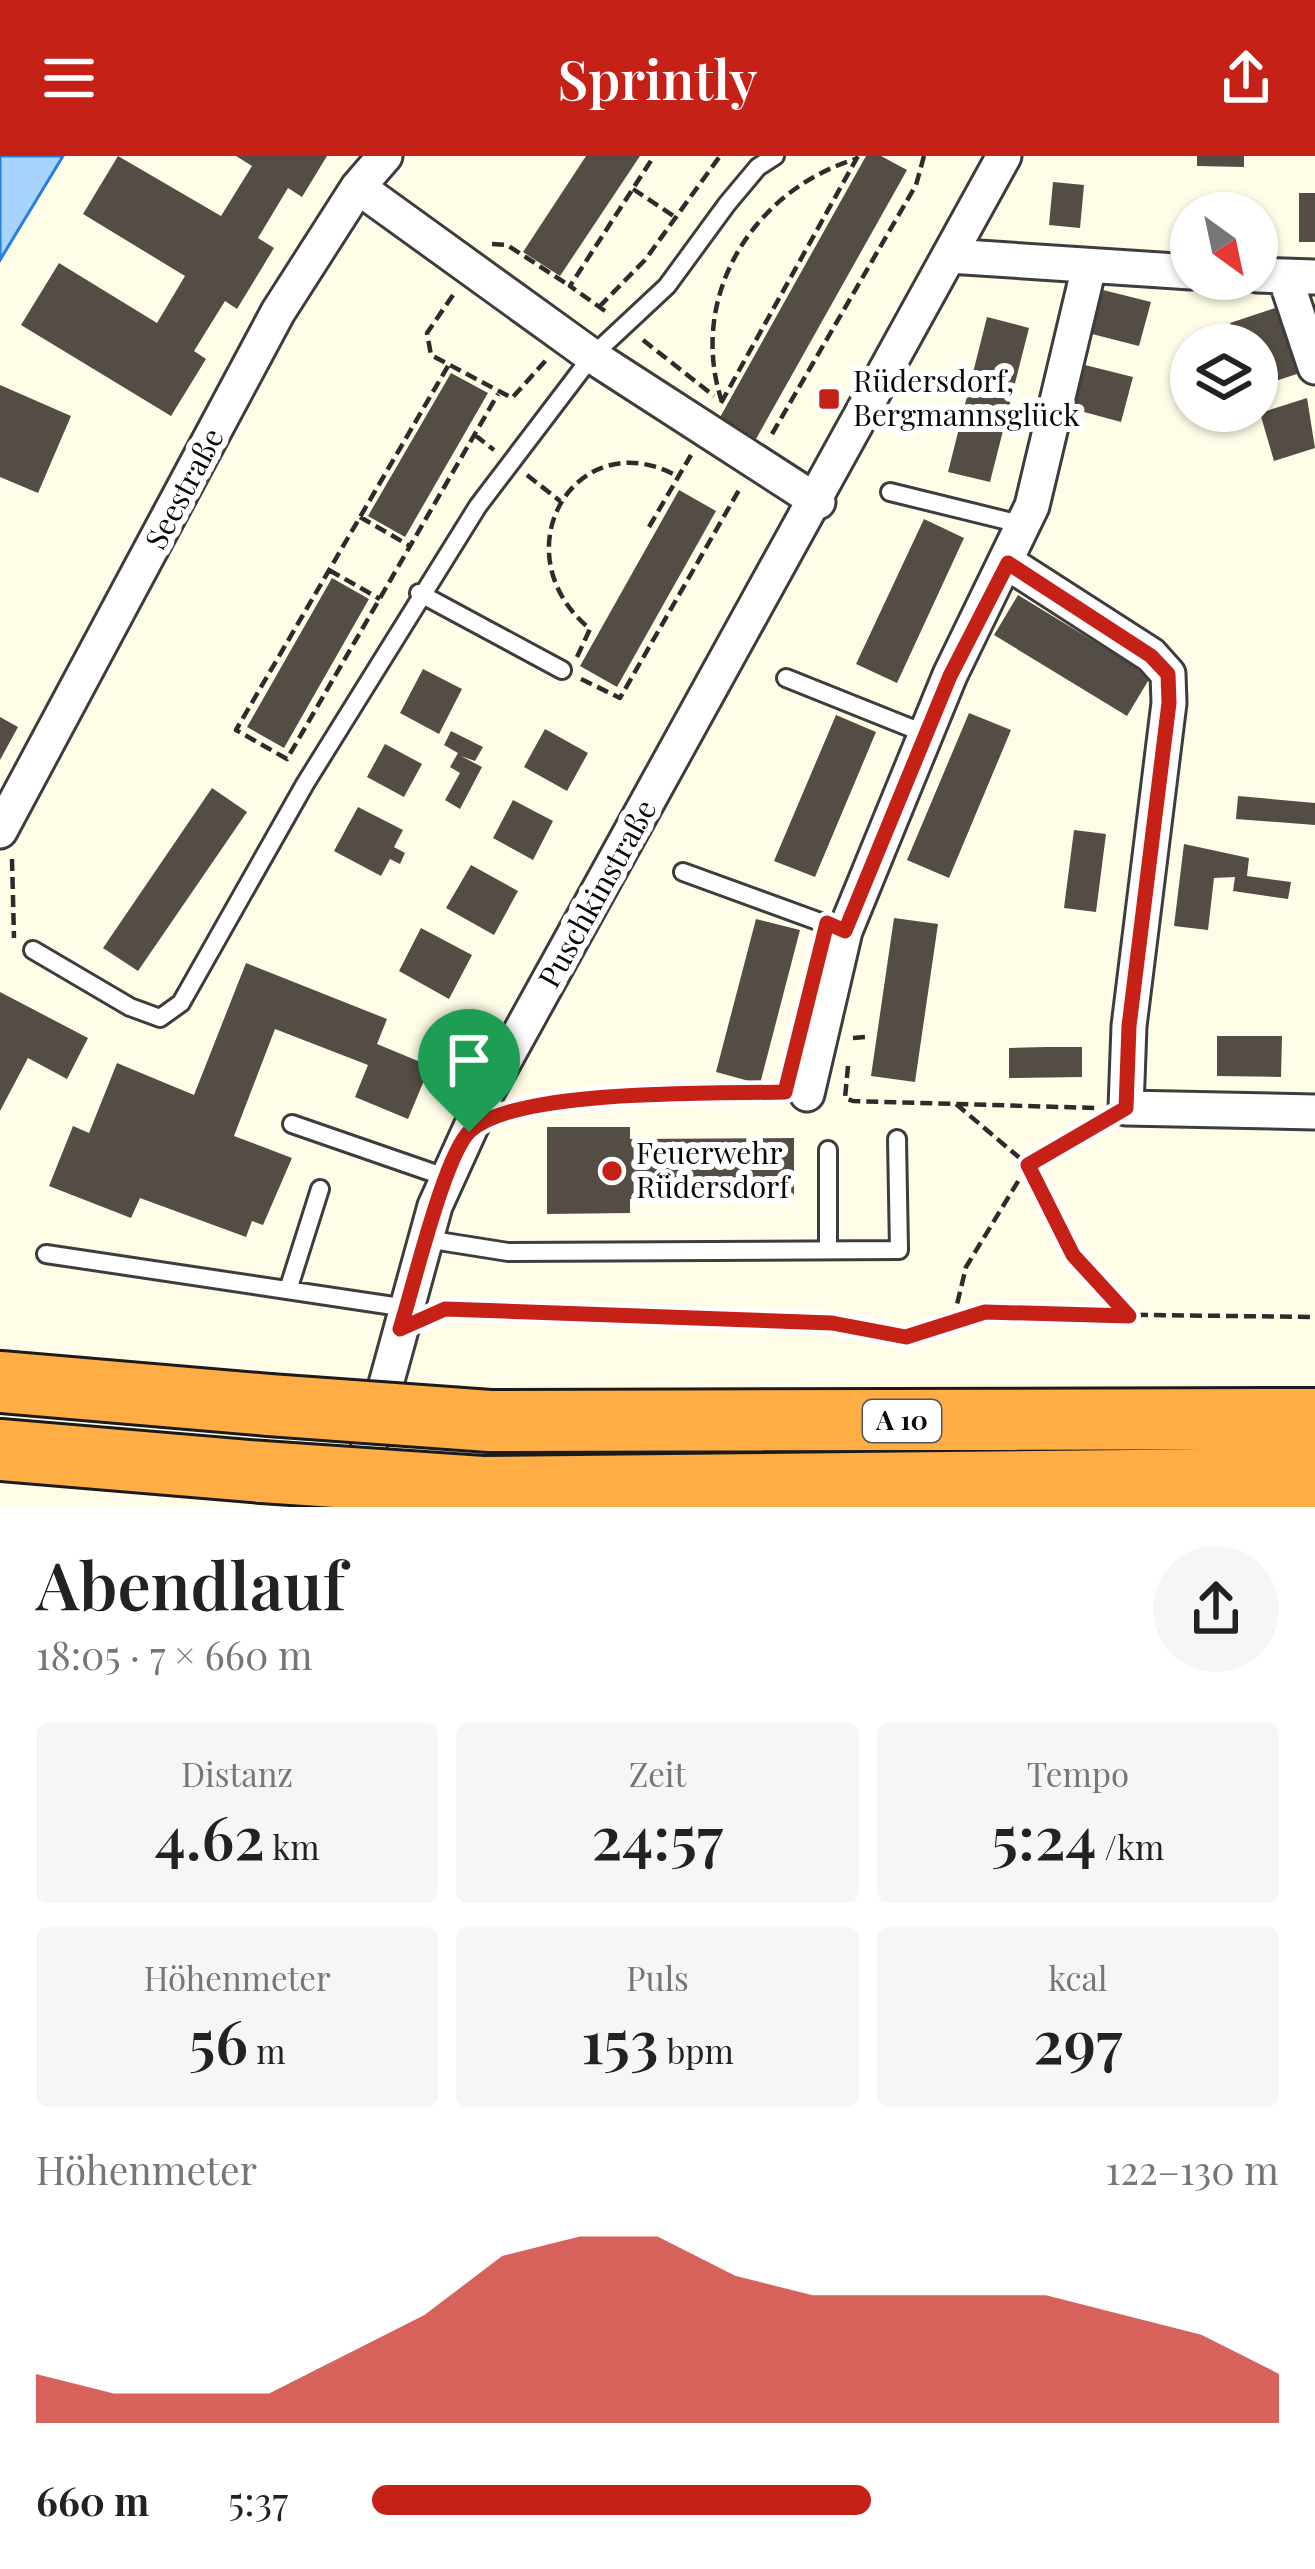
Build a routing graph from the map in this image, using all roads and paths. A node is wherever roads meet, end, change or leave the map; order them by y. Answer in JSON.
{"nodes":[{"id":1,"x":385,"y":156,"type":"edge"},
{"id":2,"x":720,"y":156,"type":"edge"},
{"id":3,"x":775,"y":156,"type":"edge"},
{"id":4,"x":924,"y":156,"type":"edge"},
{"id":5,"x":1004,"y":156,"type":"edge"},
{"id":6,"x":858,"y":158,"type":"edge"},
{"id":7,"x":358,"y":187,"type":"junction"},
{"id":8,"x":949,"y":256,"type":"junction"},
{"id":9,"x":1089,"y":267,"type":"junction"},
{"id":10,"x":1170,"y":271,"type":"edge"},
{"id":11,"x":1286,"y":276,"type":"edge"},
{"id":12,"x":599,"y":307,"type":"dead end"},
{"id":13,"x":592,"y":356,"type":"junction"},
{"id":14,"x":448,"y":366,"type":"dead end"},
{"id":15,"x":1315,"y":367,"type":"edge"},
{"id":16,"x":498,"y":394,"type":"dead end"},
{"id":17,"x":714,"y":416,"type":"junction"},
{"id":18,"x":755,"y":462,"type":"junction"},
{"id":19,"x":679,"y":476,"type":"junction"},
{"id":20,"x":890,"y":492,"type":"dead end"},
{"id":21,"x":818,"y":502,"type":"junction"},
{"id":22,"x":360,"y":517,"type":"junction"},
{"id":23,"x":1024,"y":525,"type":"junction"},
{"id":24,"x":649,"y":527,"type":"dead end"},
{"id":25,"x":410,"y":546,"type":"junction"},
{"id":26,"x":1008,"y":563,"type":"junction"},
{"id":27,"x":329,"y":571,"type":"junction"},
{"id":28,"x":419,"y":593,"type":"junction"},
{"id":29,"x":380,"y":599,"type":"junction"},
{"id":30,"x":562,"y":670,"type":"junction"},
{"id":31,"x":786,"y":678,"type":"dead end"},
{"id":32,"x":926,"y":734,"type":"junction"},
{"id":33,"x":6,"y":842,"type":"edge"},
{"id":34,"x":683,"y":872,"type":"dead end"},
{"id":35,"x":845,"y":931,"type":"junction"},
{"id":36,"x":14,"y":940,"type":"dead end"},
{"id":37,"x":34,"y":950,"type":"dead end"},
{"id":38,"x":844,"y":1022,"type":"dead end"},
{"id":39,"x":854,"y":1037,"type":"junction"},
{"id":40,"x":866,"y":1037,"type":"dead end"},
{"id":41,"x":796,"y":1093,"type":"joint"},
{"id":42,"x":956,"y":1104,"type":"junction"},
{"id":43,"x":1126,"y":1108,"type":"junction"},
{"id":44,"x":1315,"y":1112,"type":"edge"},
{"id":45,"x":292,"y":1124,"type":"dead end"},
{"id":46,"x":469,"y":1132,"type":"junction"},
{"id":47,"x":897,"y":1139,"type":"dead end"},
{"id":48,"x":828,"y":1150,"type":"dead end"},
{"id":49,"x":1028,"y":1165,"type":"junction"},
{"id":50,"x":448,"y":1178,"type":"junction"},
{"id":51,"x":320,"y":1189,"type":"dead end"},
{"id":52,"x":426,"y":1239,"type":"junction"},
{"id":53,"x":829,"y":1250,"type":"junction"},
{"id":54,"x":46,"y":1254,"type":"dead end"},
{"id":55,"x":288,"y":1291,"type":"junction"},
{"id":56,"x":1129,"y":1316,"type":"junction"},
{"id":57,"x":1315,"y":1317,"type":"edge"},
{"id":58,"x":404,"y":1319,"type":"junction"},
{"id":59,"x":953,"y":1323,"type":"junction"},
{"id":60,"x":0,"y":1382,"type":"edge"},
{"id":61,"x":1315,"y":1419,"type":"edge"},
{"id":62,"x":0,"y":1450,"type":"edge"},
{"id":63,"x":1315,"y":1478,"type":"edge"},
{"id":64,"x":352,"y":1507,"type":"edge"}],
"edges":[{"from":1,"to":7,"type":"street","name":"Seestraße"},
{"from":2,"to":12,"type":"path"},
{"from":3,"to":13,"type":"lane"},
{"from":4,"to":18,"type":"path"},
{"from":5,"to":8,"type":"street","name":"Puschkinstraße"},
{"from":6,"to":17,"type":"path"},
{"from":6,"to":17,"type":"path"},
{"from":7,"to":13,"type":"street"},
{"from":7,"to":33,"type":"street","name":"Seestraße"},
{"from":8,"to":9,"type":"street"},
{"from":8,"to":21,"type":"street","name":"Puschkinstraße"},
{"from":9,"to":10,"type":"street"},
{"from":9,"to":23,"type":"street"},
{"from":11,"to":15,"type":"street"},
{"from":13,"to":17,"type":"street"},
{"from":13,"to":28,"type":"lane"},
{"from":14,"to":22,"type":"path"},
{"from":16,"to":25,"type":"path"},
{"from":17,"to":18,"type":"street"},
{"from":17,"to":19,"type":"path"},
{"from":18,"to":21,"type":"street"},
{"from":18,"to":30,"type":"path"},
{"from":19,"to":24,"type":"path"},
{"from":19,"to":30,"type":"path"},
{"from":20,"to":23,"type":"lane"},
{"from":21,"to":46,"type":"street","name":"Puschkinstraße"},
{"from":22,"to":25,"type":"path"},
{"from":22,"to":27,"type":"path"},
{"from":23,"to":26,"type":"street"},
{"from":25,"to":29,"type":"path"},
{"from":26,"to":32,"type":"street"},
{"from":26,"to":43,"type":"street"},
{"from":27,"to":29,"type":"path"},
{"from":27,"to":29,"type":"path"},
{"from":28,"to":30,"type":"lane"},
{"from":28,"to":37,"type":"lane"},
{"from":31,"to":32,"type":"lane"},
{"from":32,"to":35,"type":"street"},
{"from":33,"to":36,"type":"path"},
{"from":34,"to":35,"type":"lane"},
{"from":35,"to":41,"type":"street"},
{"from":38,"to":39,"type":"path"},
{"from":39,"to":40,"type":"path"},
{"from":39,"to":42,"type":"path"},
{"from":41,"to":46,"type":"path"},
{"from":42,"to":43,"type":"path"},
{"from":42,"to":49,"type":"path"},
{"from":43,"to":44,"type":"street"},
{"from":43,"to":49,"type":"path"},
{"from":45,"to":50,"type":"lane"},
{"from":46,"to":50,"type":"street","name":"Puschkinstraße"},
{"from":47,"to":53,"type":"lane"},
{"from":48,"to":53,"type":"lane"},
{"from":49,"to":56,"type":"path"},
{"from":49,"to":59,"type":"path"},
{"from":50,"to":52,"type":"street","name":"Puschkinstraße"},
{"from":51,"to":55,"type":"lane"},
{"from":52,"to":53,"type":"lane"},
{"from":52,"to":58,"type":"street","name":"Puschkinstraße"},
{"from":54,"to":55,"type":"lane"},
{"from":55,"to":58,"type":"lane"},
{"from":56,"to":57,"type":"path"},
{"from":56,"to":59,"type":"path"},
{"from":58,"to":59,"type":"path"},
{"from":58,"to":64,"type":"street","name":"Puschkinstraße"},
{"from":60,"to":61,"type":"highway","number":"A 10","bridge":true},
{"from":62,"to":63,"type":"highway","number":"A 10","bridge":true}]}
